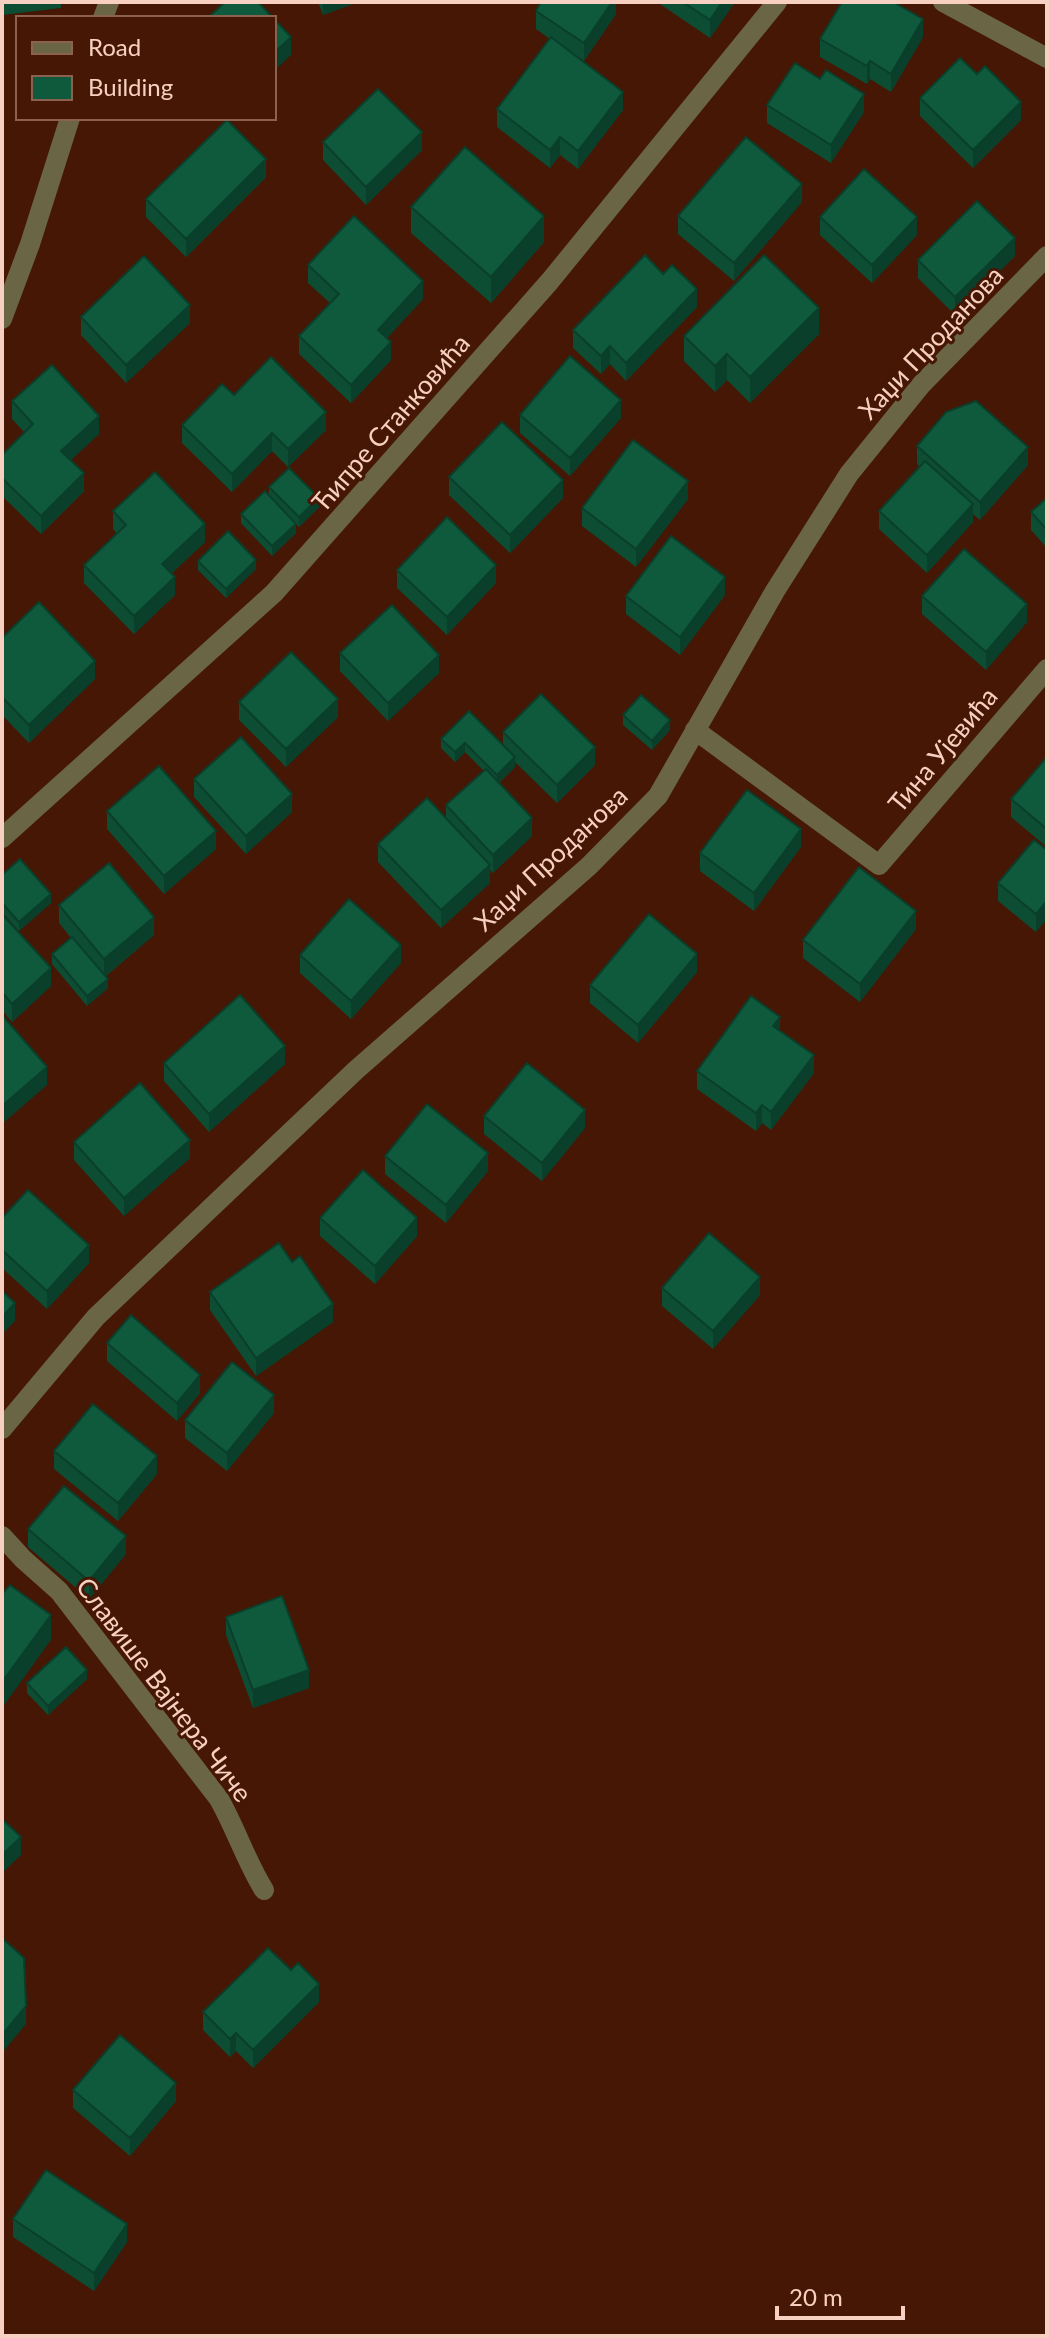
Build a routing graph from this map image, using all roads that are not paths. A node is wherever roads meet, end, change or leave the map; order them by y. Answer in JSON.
{"nodes":[{"id":1,"x":777,"y":2,"type":"edge"},
{"id":2,"x":943,"y":2,"type":"edge"},
{"id":3,"x":1047,"y":58,"type":"edge"},
{"id":4,"x":69,"y":120,"type":"edge"},
{"id":5,"x":1047,"y":256,"type":"edge"},
{"id":6,"x":2,"y":319,"type":"edge"},
{"id":7,"x":1047,"y":669,"type":"edge"},
{"id":8,"x":695,"y":730,"type":"junction"},
{"id":9,"x":5,"y":828,"type":"edge"},
{"id":10,"x":2,"y":1429,"type":"edge"},
{"id":11,"x":2,"y":1536,"type":"edge"},
{"id":12,"x":264,"y":1890,"type":"dead end"}],
"edges":[{"from":1,"to":9,"type":"street","name":"Ћипре Станковића"},
{"from":2,"to":3,"type":"street"},
{"from":4,"to":6,"type":"street"},
{"from":5,"to":8,"type":"street","name":"Хаџи Проданова"},
{"from":7,"to":8,"type":"street","name":"Тина Ујевића"},
{"from":8,"to":10,"type":"street","name":"Хаџи Проданова"},
{"from":11,"to":12,"type":"street","name":"Славише Вајнера Чиче"}]}
